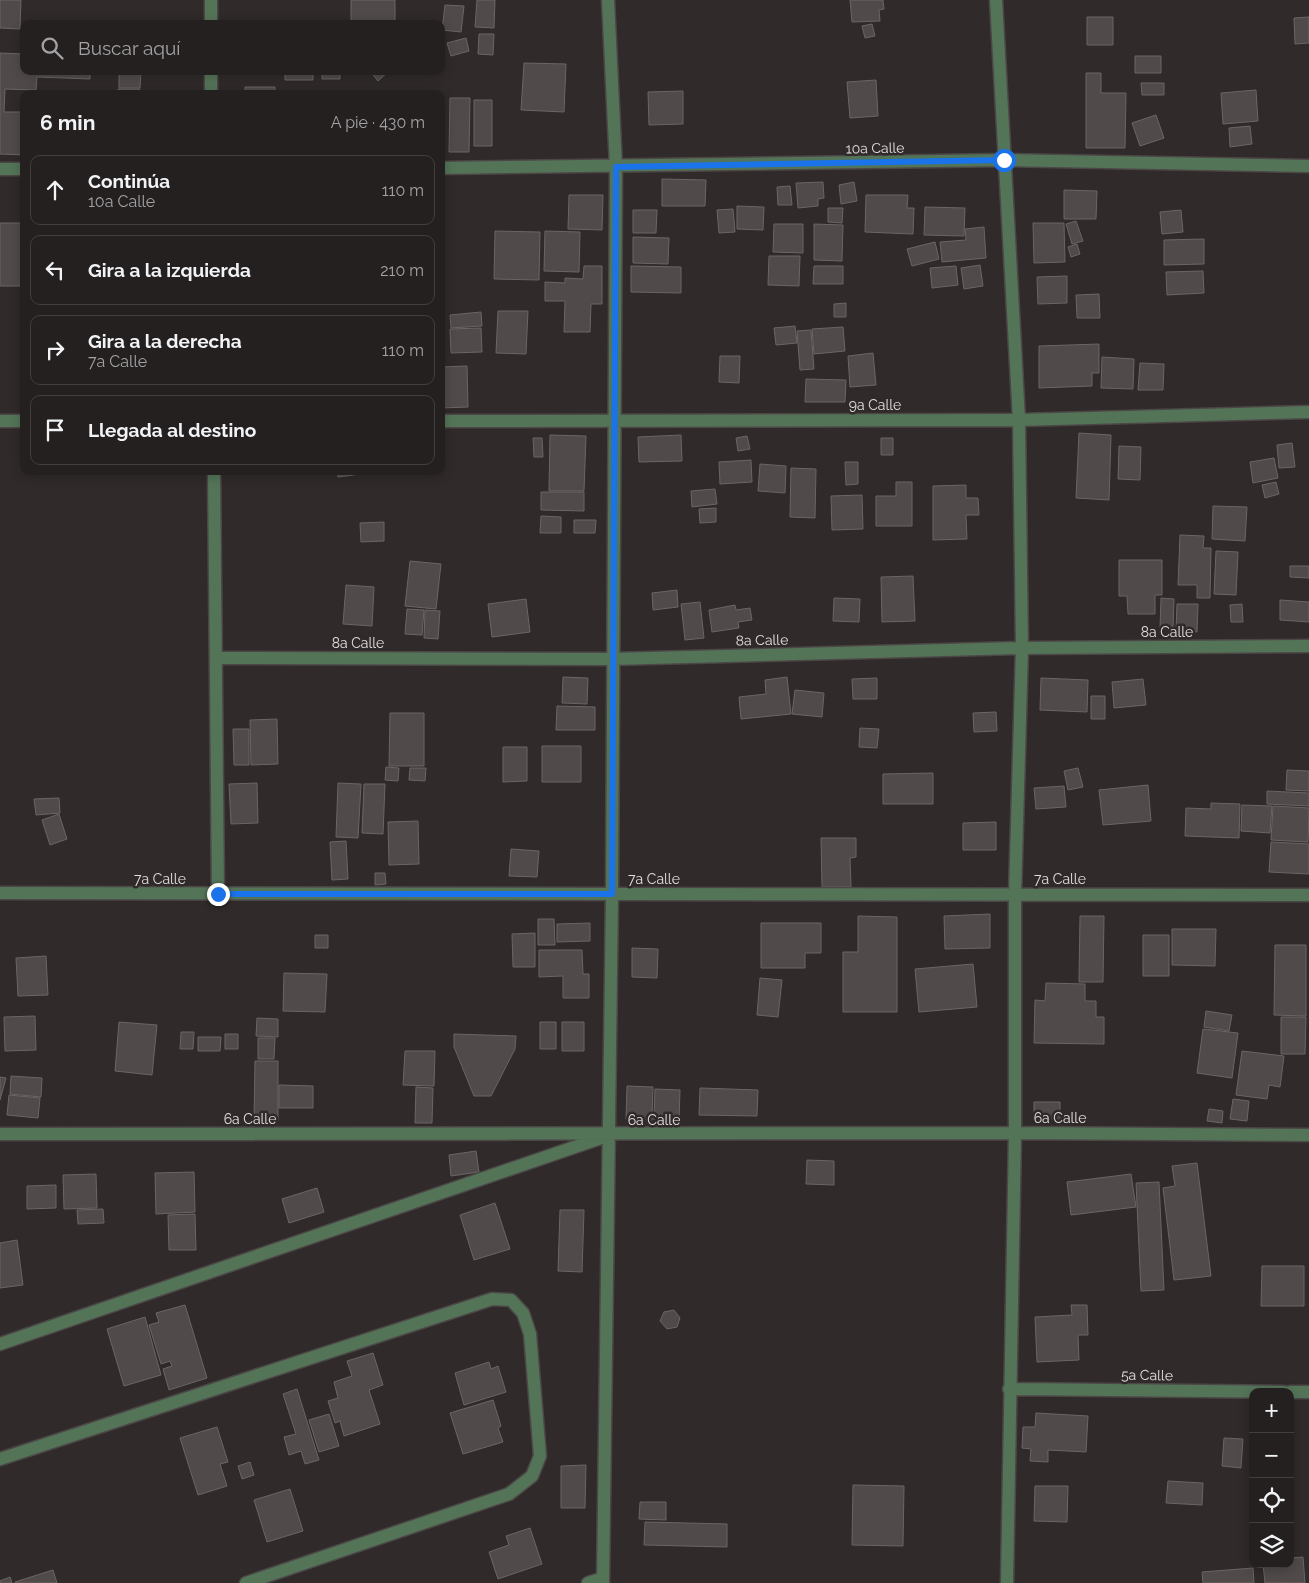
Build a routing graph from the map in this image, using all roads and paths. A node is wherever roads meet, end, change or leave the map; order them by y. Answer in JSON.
{"nodes":[{"id":1,"x":211,"y":0,"type":"edge"},
{"id":2,"x":996,"y":0,"type":"edge"},
{"id":3,"x":605,"y":1,"type":"edge"},
{"id":4,"x":211,"y":20,"type":"edge"},
{"id":5,"x":211,"y":75,"type":"edge"},
{"id":6,"x":211,"y":90,"type":"edge"},
{"id":7,"x":1004,"y":160,"type":"junction"},
{"id":8,"x":1309,"y":166,"type":"edge"},
{"id":9,"x":616,"y":167,"type":"junction"},
{"id":10,"x":445,"y":168,"type":"edge"},
{"id":11,"x":0,"y":169,"type":"edge"},
{"id":12,"x":20,"y":169,"type":"edge"},
{"id":13,"x":1309,"y":412,"type":"edge"},
{"id":14,"x":1019,"y":420,"type":"junction"},
{"id":15,"x":0,"y":421,"type":"edge"},
{"id":16,"x":20,"y":421,"type":"edge"},
{"id":17,"x":445,"y":421,"type":"edge"},
{"id":18,"x":613,"y":421,"type":"junction"},
{"id":19,"x":214,"y":475,"type":"edge"},
{"id":20,"x":1309,"y":646,"type":"edge"},
{"id":21,"x":1022,"y":648,"type":"junction"},
{"id":22,"x":216,"y":658,"type":"junction"},
{"id":23,"x":612,"y":659,"type":"junction"},
{"id":24,"x":0,"y":893,"type":"edge"},
{"id":25,"x":218,"y":894,"type":"junction"},
{"id":26,"x":612,"y":894,"type":"junction"},
{"id":27,"x":1015,"y":894,"type":"junction"},
{"id":28,"x":1309,"y":895,"type":"edge"},
{"id":29,"x":1015,"y":1133,"type":"junction"},
{"id":30,"x":0,"y":1134,"type":"edge"},
{"id":31,"x":609,"y":1135,"type":"junction"},
{"id":32,"x":1309,"y":1135,"type":"edge"},
{"id":33,"x":0,"y":1344,"type":"edge"},
{"id":34,"x":1009,"y":1389,"type":"junction"},
{"id":35,"x":1249,"y":1392,"type":"edge"},
{"id":36,"x":1294,"y":1392,"type":"edge"},
{"id":37,"x":1309,"y":1392,"type":"edge"},
{"id":38,"x":0,"y":1459,"type":"edge"},
{"id":39,"x":603,"y":1581,"type":"edge"},
{"id":40,"x":246,"y":1583,"type":"edge"},
{"id":41,"x":588,"y":1583,"type":"edge"},
{"id":42,"x":1007,"y":1583,"type":"edge"}],
"edges":[{"from":1,"to":4,"type":"street"},
{"from":2,"to":7,"type":"street"},
{"from":3,"to":9,"type":"street"},
{"from":5,"to":6,"type":"street"},
{"from":7,"to":8,"type":"street","name":"10a Calle"},
{"from":7,"to":9,"type":"street","name":"10a Calle"},
{"from":7,"to":14,"type":"street"},
{"from":9,"to":10,"type":"street","name":"10a Calle"},
{"from":9,"to":18,"type":"street"},
{"from":11,"to":12,"type":"street"},
{"from":13,"to":14,"type":"street","name":"9a Calle"},
{"from":14,"to":18,"type":"street","name":"9a Calle"},
{"from":14,"to":21,"type":"street"},
{"from":15,"to":16,"type":"street"},
{"from":17,"to":18,"type":"street","name":"9a Calle"},
{"from":18,"to":23,"type":"street"},
{"from":19,"to":22,"type":"street"},
{"from":20,"to":21,"type":"street","name":"8a Calle"},
{"from":21,"to":23,"type":"street","name":"8a Calle"},
{"from":21,"to":27,"type":"street"},
{"from":22,"to":23,"type":"street","name":"8a Calle"},
{"from":22,"to":25,"type":"street"},
{"from":23,"to":26,"type":"street"},
{"from":24,"to":25,"type":"street","name":"7a Calle"},
{"from":25,"to":26,"type":"street","name":"7a Calle"},
{"from":26,"to":27,"type":"street","name":"7a Calle"},
{"from":26,"to":31,"type":"street"},
{"from":27,"to":28,"type":"street","name":"7a Calle"},
{"from":27,"to":29,"type":"street"},
{"from":29,"to":31,"type":"street","name":"6a Calle"},
{"from":29,"to":32,"type":"street","name":"6a Calle"},
{"from":29,"to":34,"type":"street"},
{"from":30,"to":31,"type":"street","name":"6a Calle"},
{"from":31,"to":33,"type":"street"},
{"from":31,"to":39,"type":"street"},
{"from":34,"to":35,"type":"street","name":"5a Calle"},
{"from":34,"to":42,"type":"street"},
{"from":36,"to":37,"type":"street"},
{"from":38,"to":40,"type":"street"},
{"from":39,"to":41,"type":"street"}]}
